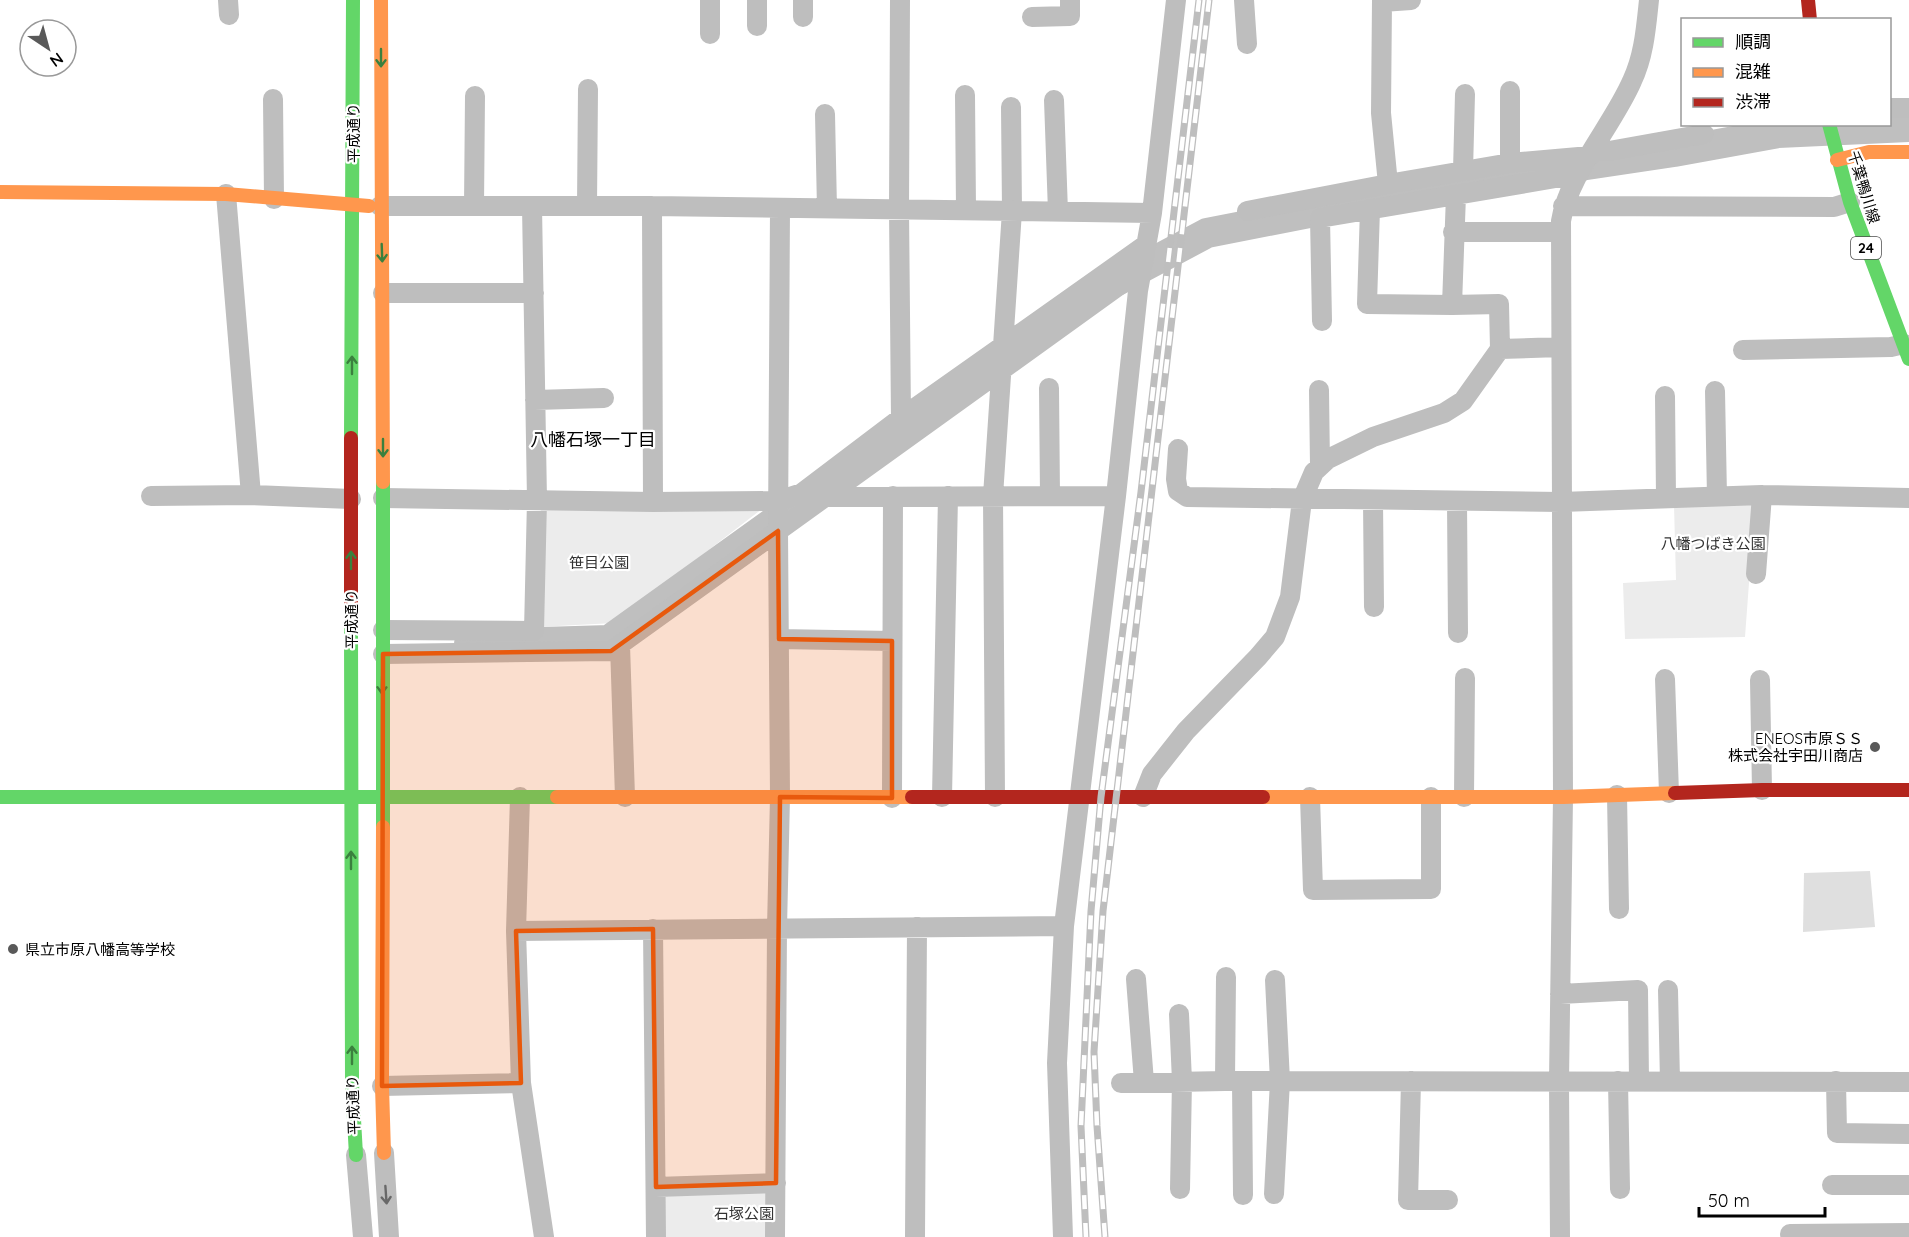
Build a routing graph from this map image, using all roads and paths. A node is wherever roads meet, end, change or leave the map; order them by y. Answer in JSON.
{"nodes":[{"id":1,"x":353,"y":0,"type":"edge"},
{"id":2,"x":381,"y":0,"type":"edge"},
{"id":3,"x":710,"y":0,"type":"edge"},
{"id":4,"x":758,"y":0,"type":"edge"},
{"id":5,"x":900,"y":0,"type":"edge"},
{"id":6,"x":1070,"y":0,"type":"edge"},
{"id":7,"x":1176,"y":0,"type":"edge"},
{"id":8,"x":1244,"y":0,"type":"edge"},
{"id":9,"x":1411,"y":0,"type":"edge"},
{"id":10,"x":1649,"y":0,"type":"edge"},
{"id":11,"x":1808,"y":0,"type":"edge"},
{"id":12,"x":1382,"y":1,"type":"edge"},
{"id":13,"x":1032,"y":17,"type":"dead end"},
{"id":14,"x":1810,"y":18,"type":"edge"},
{"id":15,"x":757,"y":26,"type":"dead end"},
{"id":16,"x":710,"y":34,"type":"dead end"},
{"id":17,"x":1247,"y":44,"type":"dead end"},
{"id":18,"x":588,"y":89,"type":"dead end"},
{"id":19,"x":1510,"y":91,"type":"dead end"},
{"id":20,"x":1466,"y":94,"type":"dead end"},
{"id":21,"x":965,"y":95,"type":"dead end"},
{"id":22,"x":475,"y":96,"type":"dead end"},
{"id":23,"x":273,"y":99,"type":"dead end"},
{"id":24,"x":1054,"y":100,"type":"dead end"},
{"id":25,"x":1011,"y":107,"type":"dead end"},
{"id":26,"x":1891,"y":108,"type":"edge"},
{"id":27,"x":1909,"y":108,"type":"edge"},
{"id":28,"x":825,"y":114,"type":"dead end"},
{"id":29,"x":1830,"y":129,"type":"edge"},
{"id":30,"x":1704,"y":134,"type":"dead end"},
{"id":31,"x":1909,"y":152,"type":"edge"},
{"id":32,"x":1837,"y":160,"type":"junction"},
{"id":33,"x":1509,"y":163,"type":"junction"},
{"id":34,"x":1586,"y":163,"type":"junction"},
{"id":35,"x":1463,"y":171,"type":"junction"},
{"id":36,"x":1388,"y":184,"type":"junction"},
{"id":37,"x":0,"y":192,"type":"edge"},
{"id":38,"x":226,"y":194,"type":"junction"},
{"id":39,"x":1455,"y":195,"type":"junction"},
{"id":40,"x":274,"y":199,"type":"junction"},
{"id":41,"x":1850,"y":202,"type":"junction"},
{"id":42,"x":352,"y":205,"type":"junction"},
{"id":43,"x":380,"y":206,"type":"junction"},
{"id":44,"x":474,"y":206,"type":"junction"},
{"id":45,"x":532,"y":206,"type":"junction"},
{"id":46,"x":587,"y":206,"type":"junction"},
{"id":47,"x":652,"y":206,"type":"junction"},
{"id":48,"x":1563,"y":206,"type":"junction"},
{"id":49,"x":780,"y":209,"type":"junction"},
{"id":50,"x":827,"y":209,"type":"junction"},
{"id":51,"x":899,"y":209,"type":"junction"},
{"id":52,"x":1370,"y":209,"type":"junction"},
{"id":53,"x":966,"y":210,"type":"junction"},
{"id":54,"x":1012,"y":211,"type":"junction"},
{"id":55,"x":1247,"y":211,"type":"dead end"},
{"id":56,"x":1058,"y":212,"type":"junction"},
{"id":57,"x":1152,"y":213,"type":"junction"},
{"id":58,"x":1453,"y":232,"type":"junction"},
{"id":59,"x":1561,"y":232,"type":"junction"},
{"id":60,"x":1147,"y":244,"type":"junction"},
{"id":61,"x":1142,"y":269,"type":"junction"},
{"id":62,"x":383,"y":292,"type":"junction"},
{"id":63,"x":534,"y":293,"type":"junction"},
{"id":64,"x":1452,"y":305,"type":"junction"},
{"id":65,"x":1322,"y":321,"type":"dead end"},
{"id":66,"x":1003,"y":345,"type":"junction"},
{"id":67,"x":1560,"y":347,"type":"junction"},
{"id":68,"x":1500,"y":349,"type":"junction"},
{"id":69,"x":1743,"y":350,"type":"dead end"},
{"id":70,"x":1906,"y":352,"type":"edge"},
{"id":71,"x":1000,"y":373,"type":"junction"},
{"id":72,"x":1049,"y":388,"type":"dead end"},
{"id":73,"x":1318,"y":390,"type":"dead end"},
{"id":74,"x":1715,"y":391,"type":"dead end"},
{"id":75,"x":1665,"y":396,"type":"dead end"},
{"id":76,"x":604,"y":398,"type":"dead end"},
{"id":77,"x":535,"y":400,"type":"junction"},
{"id":78,"x":901,"y":418,"type":"junction"},
{"id":79,"x":1178,"y":449,"type":"dead end"},
{"id":80,"x":1320,"y":466,"type":"junction"},
{"id":81,"x":251,"y":495,"type":"junction"},
{"id":82,"x":1762,"y":495,"type":"junction"},
{"id":83,"x":151,"y":496,"type":"dead end"},
{"id":84,"x":892,"y":496,"type":"junction"},
{"id":85,"x":948,"y":496,"type":"junction"},
{"id":86,"x":993,"y":496,"type":"junction"},
{"id":87,"x":1050,"y":496,"type":"junction"},
{"id":88,"x":1116,"y":496,"type":"junction"},
{"id":89,"x":828,"y":497,"type":"junction"},
{"id":90,"x":1717,"y":497,"type":"junction"},
{"id":91,"x":383,"y":498,"type":"junction"},
{"id":92,"x":1666,"y":498,"type":"junction"},
{"id":93,"x":1909,"y":498,"type":"edge"},
{"id":94,"x":351,"y":499,"type":"junction"},
{"id":95,"x":537,"y":500,"type":"junction"},
{"id":96,"x":1302,"y":500,"type":"junction"},
{"id":97,"x":1373,"y":500,"type":"junction"},
{"id":98,"x":778,"y":501,"type":"junction"},
{"id":99,"x":1457,"y":501,"type":"junction"},
{"id":100,"x":653,"y":502,"type":"junction"},
{"id":101,"x":1561,"y":502,"type":"junction"},
{"id":102,"x":778,"y":531,"type":"junction"},
{"id":103,"x":1756,"y":573,"type":"dead end"},
{"id":104,"x":1374,"y":607,"type":"dead end"},
{"id":105,"x":383,"y":630,"type":"junction"},
{"id":106,"x":1458,"y":633,"type":"dead end"},
{"id":107,"x":779,"y":639,"type":"junction"},
{"id":108,"x":892,"y":641,"type":"junction"},
{"id":109,"x":620,"y":645,"type":"junction"},
{"id":110,"x":383,"y":654,"type":"junction"},
{"id":111,"x":1465,"y":678,"type":"dead end"},
{"id":112,"x":1665,"y":680,"type":"dead end"},
{"id":113,"x":1760,"y":680,"type":"dead end"},
{"id":114,"x":1762,"y":790,"type":"junction"},
{"id":115,"x":1909,"y":790,"type":"edge"},
{"id":116,"x":1669,"y":793,"type":"junction"},
{"id":117,"x":1617,"y":795,"type":"junction"},
{"id":118,"x":0,"y":797,"type":"edge"},
{"id":119,"x":520,"y":797,"type":"junction"},
{"id":120,"x":625,"y":797,"type":"junction"},
{"id":121,"x":780,"y":797,"type":"junction"},
{"id":122,"x":995,"y":797,"type":"junction"},
{"id":123,"x":1143,"y":797,"type":"junction"},
{"id":124,"x":1310,"y":797,"type":"junction"},
{"id":125,"x":1431,"y":797,"type":"junction"},
{"id":126,"x":1464,"y":797,"type":"junction"},
{"id":127,"x":1563,"y":797,"type":"junction"},
{"id":128,"x":350,"y":798,"type":"junction"},
{"id":129,"x":381,"y":798,"type":"junction"},
{"id":130,"x":892,"y":798,"type":"junction"},
{"id":131,"x":942,"y":798,"type":"junction"},
{"id":132,"x":1081,"y":798,"type":"junction"},
{"id":133,"x":1618,"y":909,"type":"dead end"},
{"id":134,"x":1064,"y":926,"type":"junction"},
{"id":135,"x":917,"y":927,"type":"junction"},
{"id":136,"x":777,"y":928,"type":"junction"},
{"id":137,"x":653,"y":930,"type":"junction"},
{"id":138,"x":516,"y":931,"type":"junction"},
{"id":139,"x":1226,"y":977,"type":"dead end"},
{"id":140,"x":1136,"y":979,"type":"dead end"},
{"id":141,"x":1275,"y":980,"type":"dead end"},
{"id":142,"x":1668,"y":990,"type":"dead end"},
{"id":143,"x":1560,"y":994,"type":"junction"},
{"id":144,"x":1179,"y":1014,"type":"dead end"},
{"id":145,"x":1182,"y":1081,"type":"junction"},
{"id":146,"x":1234,"y":1081,"type":"junction"},
{"id":147,"x":1280,"y":1081,"type":"junction"},
{"id":148,"x":1411,"y":1081,"type":"junction"},
{"id":149,"x":1559,"y":1081,"type":"junction"},
{"id":150,"x":1618,"y":1081,"type":"junction"},
{"id":151,"x":1639,"y":1081,"type":"junction"},
{"id":152,"x":1670,"y":1081,"type":"junction"},
{"id":153,"x":1836,"y":1081,"type":"junction"},
{"id":154,"x":1144,"y":1082,"type":"junction"},
{"id":155,"x":1909,"y":1082,"type":"edge"},
{"id":156,"x":521,"y":1083,"type":"junction"},
{"id":157,"x":1121,"y":1083,"type":"dead end"},
{"id":158,"x":381,"y":1086,"type":"junction"},
{"id":159,"x":1909,"y":1134,"type":"edge"},
{"id":160,"x":384,"y":1153,"type":"joint"},
{"id":161,"x":356,"y":1155,"type":"joint"},
{"id":162,"x":776,"y":1183,"type":"junction"},
{"id":163,"x":1832,"y":1185,"type":"dead end"},
{"id":164,"x":1909,"y":1185,"type":"edge"},
{"id":165,"x":656,"y":1187,"type":"junction"},
{"id":166,"x":1180,"y":1189,"type":"dead end"},
{"id":167,"x":1620,"y":1189,"type":"dead end"},
{"id":168,"x":1274,"y":1194,"type":"dead end"},
{"id":169,"x":1243,"y":1195,"type":"dead end"},
{"id":170,"x":1448,"y":1200,"type":"dead end"},
{"id":171,"x":1909,"y":1233,"type":"edge"},
{"id":172,"x":1790,"y":1234,"type":"dead end"},
{"id":173,"x":363,"y":1237,"type":"edge"},
{"id":174,"x":389,"y":1237,"type":"edge"},
{"id":175,"x":544,"y":1237,"type":"edge"},
{"id":176,"x":656,"y":1237,"type":"edge"},
{"id":177,"x":776,"y":1237,"type":"edge"},
{"id":178,"x":915,"y":1237,"type":"edge"},
{"id":179,"x":1063,"y":1237,"type":"edge"},
{"id":180,"x":1560,"y":1237,"type":"edge"}],
"edges":[{"from":1,"to":42,"type":"street","name":"平成通り"},
{"from":2,"to":43,"type":"street","name":"平成通り","one_way":true},
{"from":3,"to":16,"type":"street"},
{"from":4,"to":15,"type":"street"},
{"from":5,"to":51,"type":"street"},
{"from":6,"to":13,"type":"street"},
{"from":7,"to":57,"type":"street"},
{"from":8,"to":17,"type":"street"},
{"from":9,"to":12,"type":"street"},
{"from":10,"to":34,"type":"street"},
{"from":11,"to":14,"type":"street"},
{"from":12,"to":36,"type":"street"},
{"from":18,"to":46,"type":"street"},
{"from":19,"to":33,"type":"street"},
{"from":20,"to":35,"type":"street"},
{"from":21,"to":53,"type":"street"},
{"from":22,"to":44,"type":"street"},
{"from":23,"to":40,"type":"street"},
{"from":24,"to":56,"type":"street"},
{"from":25,"to":54,"type":"street"},
{"from":26,"to":27,"type":"street"},
{"from":28,"to":50,"type":"street"},
{"from":29,"to":32,"type":"street","name":"千葉鴨川線","number":"24"},
{"from":30,"to":34,"type":"street"},
{"from":31,"to":32,"type":"street"},
{"from":32,"to":41,"type":"street","name":"千葉鴨川線","number":"24"},
{"from":33,"to":34,"type":"street"},
{"from":33,"to":35,"type":"street"},
{"from":34,"to":39,"type":"street"},
{"from":34,"to":48,"type":"street"},
{"from":35,"to":36,"type":"street"},
{"from":36,"to":55,"type":"street"},
{"from":37,"to":38,"type":"street"},
{"from":38,"to":40,"type":"street"},
{"from":38,"to":81,"type":"street"},
{"from":39,"to":52,"type":"street"},
{"from":39,"to":58,"type":"street"},
{"from":40,"to":42,"type":"street"},
{"from":41,"to":48,"type":"street"},
{"from":41,"to":70,"type":"street","name":"千葉鴨川線","number":"24"},
{"from":42,"to":43,"type":"street"},
{"from":94,"to":42,"type":"street","name":"平成通り","one_way":true},
{"from":43,"to":44,"type":"street"},
{"from":43,"to":62,"type":"street","name":"平成通り","one_way":true},
{"from":44,"to":45,"type":"street"},
{"from":45,"to":46,"type":"street"},
{"from":45,"to":63,"type":"street"},
{"from":46,"to":47,"type":"street"},
{"from":47,"to":49,"type":"street"},
{"from":47,"to":100,"type":"street"},
{"from":48,"to":59,"type":"street"},
{"from":49,"to":50,"type":"street"},
{"from":49,"to":98,"type":"street"},
{"from":50,"to":51,"type":"street"},
{"from":51,"to":53,"type":"street"},
{"from":51,"to":78,"type":"street"},
{"from":52,"to":64,"type":"street"},
{"from":52,"to":65,"type":"street"},
{"from":53,"to":54,"type":"street"},
{"from":54,"to":56,"type":"street"},
{"from":54,"to":66,"type":"street"},
{"from":56,"to":57,"type":"street"},
{"from":57,"to":60,"type":"street"},
{"from":58,"to":59,"type":"street"},
{"from":58,"to":64,"type":"street"},
{"from":59,"to":67,"type":"street"},
{"from":60,"to":61,"type":"street"},
{"from":60,"to":66,"type":"street"},
{"from":61,"to":71,"type":"street"},
{"from":61,"to":88,"type":"street"},
{"from":62,"to":63,"type":"street"},
{"from":62,"to":91,"type":"street","name":"平成通り","one_way":true},
{"from":63,"to":77,"type":"street"},
{"from":64,"to":68,"type":"street"},
{"from":66,"to":71,"type":"street"},
{"from":66,"to":78,"type":"street"},
{"from":67,"to":68,"type":"street"},
{"from":67,"to":101,"type":"street"},
{"from":68,"to":80,"type":"street"},
{"from":69,"to":70,"type":"street"},
{"from":71,"to":86,"type":"street"},
{"from":71,"to":89,"type":"street"},
{"from":72,"to":87,"type":"street"},
{"from":73,"to":80,"type":"street"},
{"from":74,"to":90,"type":"street"},
{"from":75,"to":92,"type":"street"},
{"from":76,"to":77,"type":"street"},
{"from":77,"to":95,"type":"street"},
{"from":78,"to":98,"type":"street"},
{"from":79,"to":96,"type":"street"},
{"from":80,"to":96,"type":"street"},
{"from":81,"to":83,"type":"street"},
{"from":81,"to":94,"type":"street"},
{"from":82,"to":90,"type":"street"},
{"from":82,"to":93,"type":"street"},
{"from":82,"to":103,"type":"street"},
{"from":84,"to":85,"type":"street"},
{"from":84,"to":89,"type":"street"},
{"from":84,"to":108,"type":"street"},
{"from":85,"to":86,"type":"street"},
{"from":85,"to":131,"type":"street"},
{"from":86,"to":87,"type":"street"},
{"from":86,"to":122,"type":"street"},
{"from":87,"to":88,"type":"street"},
{"from":88,"to":132,"type":"street"},
{"from":89,"to":102,"type":"street"},
{"from":90,"to":92,"type":"street"},
{"from":91,"to":95,"type":"street"},
{"from":91,"to":105,"type":"street","name":"平成通り"},
{"from":92,"to":101,"type":"street"},
{"from":128,"to":94,"type":"street","name":"平成通り","one_way":true},
{"from":95,"to":100,"type":"street"},
{"from":95,"to":105,"type":"street"},
{"from":96,"to":97,"type":"street"},
{"from":96,"to":123,"type":"street"},
{"from":97,"to":99,"type":"street"},
{"from":97,"to":104,"type":"street"},
{"from":98,"to":100,"type":"street"},
{"from":98,"to":102,"type":"street"},
{"from":99,"to":101,"type":"street"},
{"from":99,"to":106,"type":"street"},
{"from":101,"to":127,"type":"street"},
{"from":102,"to":107,"type":"street"},
{"from":102,"to":109,"type":"street"},
{"from":105,"to":110,"type":"street","name":"平成通り"},
{"from":107,"to":108,"type":"street"},
{"from":107,"to":121,"type":"street"},
{"from":108,"to":130,"type":"street"},
{"from":109,"to":110,"type":"street"},
{"from":109,"to":120,"type":"street"},
{"from":110,"to":129,"type":"street","name":"平成通り","one_way":true},
{"from":111,"to":126,"type":"street"},
{"from":112,"to":116,"type":"street"},
{"from":113,"to":114,"type":"street"},
{"from":114,"to":115,"type":"street"},
{"from":114,"to":116,"type":"street"},
{"from":116,"to":117,"type":"street"},
{"from":117,"to":127,"type":"street"},
{"from":117,"to":133,"type":"street"},
{"from":118,"to":128,"type":"street"},
{"from":119,"to":120,"type":"street"},
{"from":119,"to":129,"type":"street"},
{"from":119,"to":138,"type":"street"},
{"from":120,"to":121,"type":"street"},
{"from":121,"to":130,"type":"street"},
{"from":121,"to":136,"type":"street"},
{"from":122,"to":131,"type":"street"},
{"from":122,"to":132,"type":"street"},
{"from":123,"to":124,"type":"street"},
{"from":123,"to":132,"type":"street"},
{"from":124,"to":125,"type":"street"},
{"from":124,"to":125,"type":"street"},
{"from":125,"to":126,"type":"street"},
{"from":126,"to":127,"type":"street"},
{"from":127,"to":143,"type":"street"},
{"from":128,"to":129,"type":"street"},
{"from":161,"to":128,"type":"street","name":"平成通り","one_way":true},
{"from":129,"to":158,"type":"street","name":"平成通り"},
{"from":130,"to":131,"type":"street"},
{"from":132,"to":134,"type":"street"},
{"from":134,"to":135,"type":"street"},
{"from":134,"to":179,"type":"street"},
{"from":135,"to":136,"type":"street"},
{"from":135,"to":178,"type":"street"},
{"from":136,"to":137,"type":"street"},
{"from":136,"to":162,"type":"street"},
{"from":137,"to":138,"type":"street"},
{"from":137,"to":165,"type":"street"},
{"from":138,"to":156,"type":"street"},
{"from":139,"to":146,"type":"street"},
{"from":140,"to":154,"type":"street"},
{"from":141,"to":147,"type":"street"},
{"from":142,"to":152,"type":"street"},
{"from":143,"to":149,"type":"street"},
{"from":143,"to":151,"type":"street"},
{"from":144,"to":145,"type":"street"},
{"from":145,"to":146,"type":"street"},
{"from":145,"to":154,"type":"street"},
{"from":145,"to":166,"type":"street"},
{"from":146,"to":147,"type":"street"},
{"from":146,"to":169,"type":"street"},
{"from":147,"to":148,"type":"street"},
{"from":147,"to":168,"type":"street"},
{"from":148,"to":149,"type":"street"},
{"from":148,"to":170,"type":"street"},
{"from":149,"to":150,"type":"street"},
{"from":149,"to":180,"type":"street"},
{"from":150,"to":151,"type":"street"},
{"from":150,"to":167,"type":"street"},
{"from":151,"to":152,"type":"street"},
{"from":152,"to":153,"type":"street"},
{"from":153,"to":155,"type":"street"},
{"from":153,"to":159,"type":"street"},
{"from":154,"to":157,"type":"street"},
{"from":156,"to":158,"type":"street"},
{"from":156,"to":175,"type":"street"},
{"from":158,"to":160,"type":"street","name":"平成通り"},
{"from":160,"to":174,"type":"street","name":"平成通り","one_way":true},
{"from":161,"to":173,"type":"street","name":"平成通り"},
{"from":162,"to":165,"type":"street"},
{"from":162,"to":177,"type":"street"},
{"from":163,"to":164,"type":"street"},
{"from":165,"to":176,"type":"street"},
{"from":171,"to":172,"type":"street"}]}
